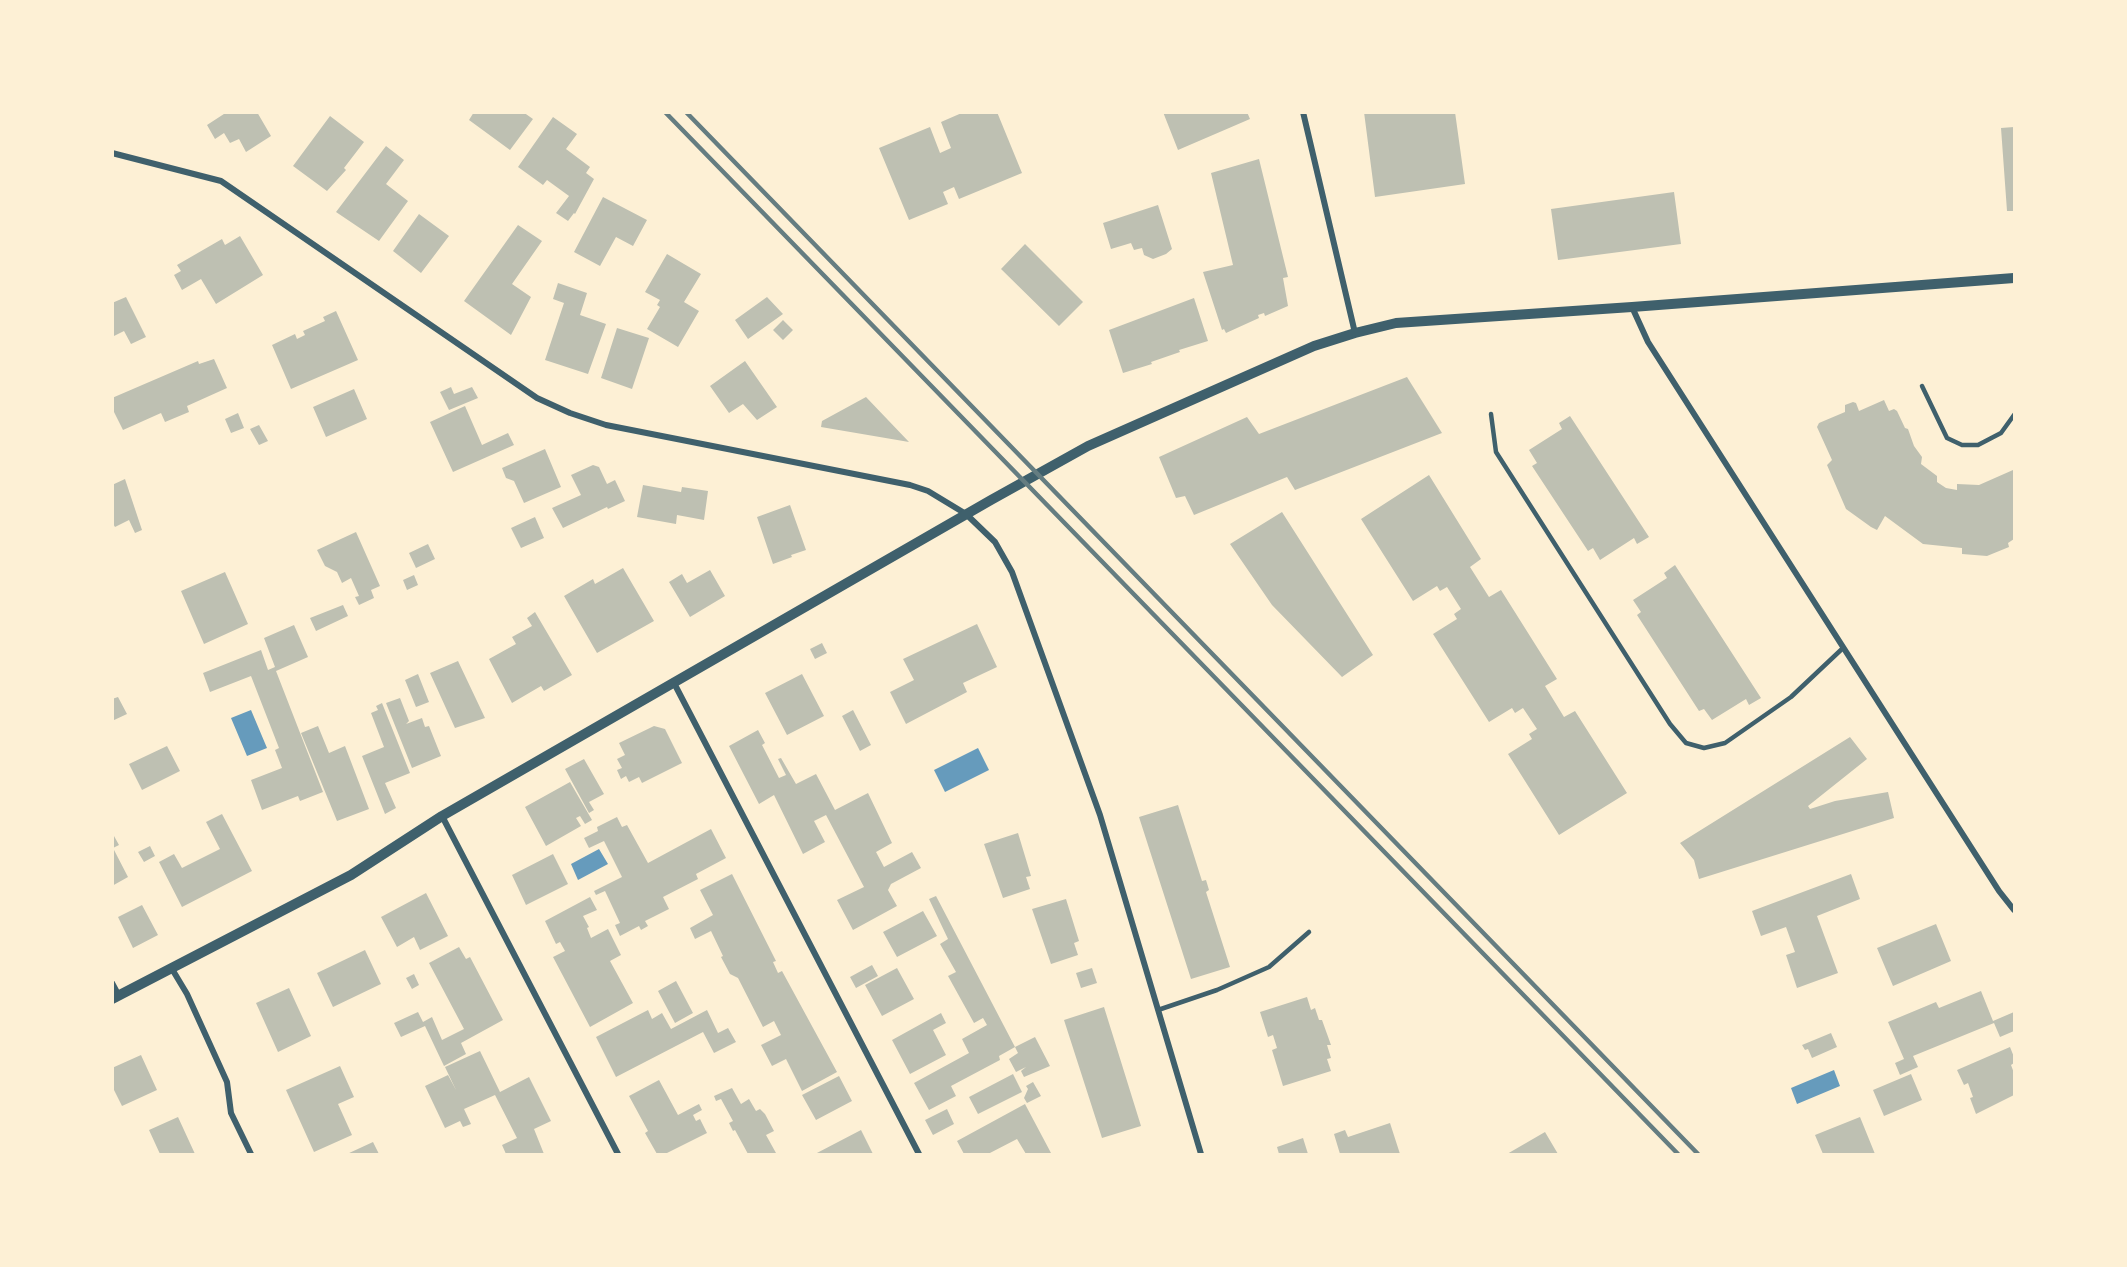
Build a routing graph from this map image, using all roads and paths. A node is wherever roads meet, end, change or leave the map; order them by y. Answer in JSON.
{"nodes":[{"id":1,"x":1303,"y":112,"type":"edge"},
{"id":2,"x":112,"y":153,"type":"edge"},
{"id":3,"x":2014,"y":278,"type":"edge"},
{"id":4,"x":1632,"y":308,"type":"junction"},
{"id":5,"x":1355,"y":333,"type":"junction"},
{"id":6,"x":1922,"y":386,"type":"dead end"},
{"id":7,"x":1491,"y":414,"type":"dead end"},
{"id":8,"x":2014,"y":415,"type":"edge"},
{"id":9,"x":966,"y":514,"type":"junction"},
{"id":10,"x":1843,"y":648,"type":"junction"},
{"id":11,"x":674,"y":683,"type":"junction"},
{"id":12,"x":442,"y":816,"type":"junction"},
{"id":13,"x":2014,"y":910,"type":"edge"},
{"id":14,"x":1309,"y":932,"type":"dead end"},
{"id":15,"x":172,"y":969,"type":"junction"},
{"id":16,"x":112,"y":983,"type":"edge"},
{"id":17,"x":116,"y":997,"type":"edge"},
{"id":18,"x":1158,"y":1010,"type":"junction"},
{"id":19,"x":251,"y":1155,"type":"edge"},
{"id":20,"x":618,"y":1155,"type":"edge"},
{"id":21,"x":920,"y":1155,"type":"edge"},
{"id":22,"x":1201,"y":1155,"type":"edge"}],
"edges":[{"from":1,"to":5,"type":"street"},
{"from":2,"to":9,"type":"street"},
{"from":3,"to":4,"type":"street"},
{"from":4,"to":5,"type":"street"},
{"from":4,"to":10,"type":"street"},
{"from":5,"to":9,"type":"street"},
{"from":6,"to":8,"type":"lane"},
{"from":7,"to":10,"type":"lane"},
{"from":9,"to":11,"type":"street"},
{"from":9,"to":18,"type":"street"},
{"from":10,"to":13,"type":"street"},
{"from":11,"to":12,"type":"street"},
{"from":11,"to":21,"type":"street"},
{"from":12,"to":15,"type":"street"},
{"from":12,"to":20,"type":"street"},
{"from":14,"to":18,"type":"lane"},
{"from":15,"to":17,"type":"street"},
{"from":15,"to":19,"type":"street"},
{"from":16,"to":17,"type":"street"},
{"from":18,"to":22,"type":"street"}]}
